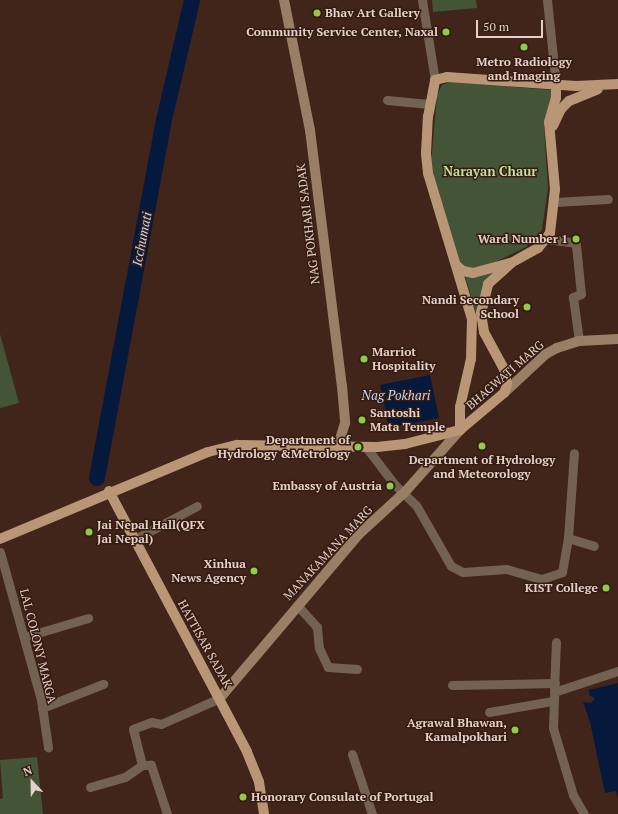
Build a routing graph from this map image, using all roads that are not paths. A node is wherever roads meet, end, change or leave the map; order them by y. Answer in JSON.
{"nodes":[{"id":1,"x":284,"y":0,"type":"edge"},
{"id":2,"x":422,"y":0,"type":"edge"},
{"id":3,"x":547,"y":0,"type":"edge"},
{"id":4,"x":435,"y":80,"type":"junction"},
{"id":5,"x":556,"y":85,"type":"junction"},
{"id":6,"x":618,"y":85,"type":"edge"},
{"id":7,"x":386,"y":100,"type":"dead end"},
{"id":8,"x":429,"y":104,"type":"junction"},
{"id":9,"x":550,"y":142,"type":"junction"},
{"id":10,"x":608,"y":199,"type":"dead end"},
{"id":11,"x":555,"y":202,"type":"junction"},
{"id":12,"x":546,"y":239,"type":"junction"},
{"id":13,"x":511,"y":263,"type":"junction"},
{"id":14,"x":456,"y":265,"type":"junction"},
{"id":15,"x":477,"y":324,"type":"junction"},
{"id":16,"x":618,"y":339,"type":"edge"},
{"id":17,"x":579,"y":341,"type":"junction"},
{"id":18,"x":504,"y":393,"type":"junction"},
{"id":19,"x":460,"y":430,"type":"junction"},
{"id":20,"x":338,"y":446,"type":"junction"},
{"id":21,"x":366,"y":447,"type":"junction"},
{"id":22,"x":574,"y":453,"type":"dead end"},
{"id":23,"x":109,"y":491,"type":"junction"},
{"id":24,"x":404,"y":492,"type":"junction"},
{"id":25,"x":197,"y":506,"type":"dead end"},
{"id":26,"x":568,"y":538,"type":"junction"},
{"id":27,"x":0,"y":539,"type":"edge"},
{"id":28,"x":135,"y":539,"type":"junction"},
{"id":29,"x":594,"y":546,"type":"dead end"},
{"id":30,"x":0,"y":552,"type":"edge"},
{"id":31,"x":297,"y":605,"type":"junction"},
{"id":32,"x":88,"y":618,"type":"dead end"},
{"id":33,"x":24,"y":637,"type":"junction"},
{"id":34,"x":556,"y":642,"type":"dead end"},
{"id":35,"x":357,"y":669,"type":"dead end"},
{"id":36,"x":618,"y":671,"type":"edge"},
{"id":37,"x":103,"y":684,"type":"dead end"},
{"id":38,"x":452,"y":685,"type":"dead end"},
{"id":39,"x":555,"y":688,"type":"junction"},
{"id":40,"x":220,"y":698,"type":"junction"},
{"id":41,"x":553,"y":701,"type":"junction"},
{"id":42,"x":42,"y":708,"type":"junction"},
{"id":43,"x":489,"y":712,"type":"dead end"},
{"id":44,"x":48,"y":747,"type":"dead end"},
{"id":45,"x":352,"y":754,"type":"dead end"},
{"id":46,"x":142,"y":765,"type":"junction"},
{"id":47,"x":90,"y":787,"type":"dead end"},
{"id":48,"x":167,"y":814,"type":"edge"},
{"id":49,"x":264,"y":814,"type":"edge"},
{"id":50,"x":372,"y":814,"type":"edge"},
{"id":51,"x":584,"y":814,"type":"edge"}],
"edges":[{"from":1,"to":20,"type":"main road","name":"NAG POKHARI SADAK"},
{"from":2,"to":4,"type":"street"},
{"from":3,"to":5,"type":"street"},
{"from":4,"to":5,"type":"main road"},
{"from":4,"to":8,"type":"main road"},
{"from":5,"to":6,"type":"main road"},
{"from":5,"to":9,"type":"main road"},
{"from":6,"to":9,"type":"main road"},
{"from":7,"to":8,"type":"street"},
{"from":8,"to":14,"type":"main road"},
{"from":9,"to":11,"type":"main road"},
{"from":10,"to":11,"type":"street"},
{"from":11,"to":12,"type":"main road"},
{"from":12,"to":13,"type":"main road"},
{"from":12,"to":17,"type":"street"},
{"from":13,"to":14,"type":"main road"},
{"from":13,"to":15,"type":"main road"},
{"from":14,"to":15,"type":"main road"},
{"from":15,"to":18,"type":"main road"},
{"from":15,"to":19,"type":"main road"},
{"from":16,"to":17,"type":"main road","name":"BHAGWATI MARG"},
{"from":17,"to":18,"type":"main road","name":"BHAGWATI MARG"},
{"from":18,"to":19,"type":"main road","name":"BHAGWATI MARG"},
{"from":19,"to":21,"type":"main road"},
{"from":19,"to":24,"type":"main road","name":"MANAKAMANA MARG"},
{"from":20,"to":21,"type":"main road"},
{"from":20,"to":23,"type":"main road"},
{"from":21,"to":24,"type":"street"},
{"from":22,"to":26,"type":"street"},
{"from":23,"to":27,"type":"main road"},
{"from":23,"to":28,"type":"main road","name":"HATTISAR SADAK"},
{"from":24,"to":26,"type":"street"},
{"from":24,"to":31,"type":"main road","name":"MANAKAMANA MARG"},
{"from":25,"to":28,"type":"street"},
{"from":26,"to":29,"type":"street"},
{"from":28,"to":40,"type":"main road","name":"HATTISAR SADAK"},
{"from":30,"to":33,"type":"street","name":"LAL COLONY MARGA"},
{"from":31,"to":35,"type":"street"},
{"from":31,"to":40,"type":"main road","name":"MANAKAMANA MARG"},
{"from":32,"to":33,"type":"street"},
{"from":33,"to":42,"type":"street","name":"LAL COLONY MARGA"},
{"from":34,"to":39,"type":"street"},
{"from":36,"to":39,"type":"street"},
{"from":37,"to":42,"type":"street"},
{"from":38,"to":39,"type":"street"},
{"from":39,"to":41,"type":"street"},
{"from":40,"to":46,"type":"street"},
{"from":40,"to":49,"type":"main road","name":"HATTISAR SADAK"},
{"from":41,"to":43,"type":"street"},
{"from":41,"to":51,"type":"street"},
{"from":42,"to":44,"type":"street","name":"LAL COLONY MARGA"},
{"from":45,"to":50,"type":"street"},
{"from":46,"to":47,"type":"street"},
{"from":46,"to":48,"type":"street"}]}
